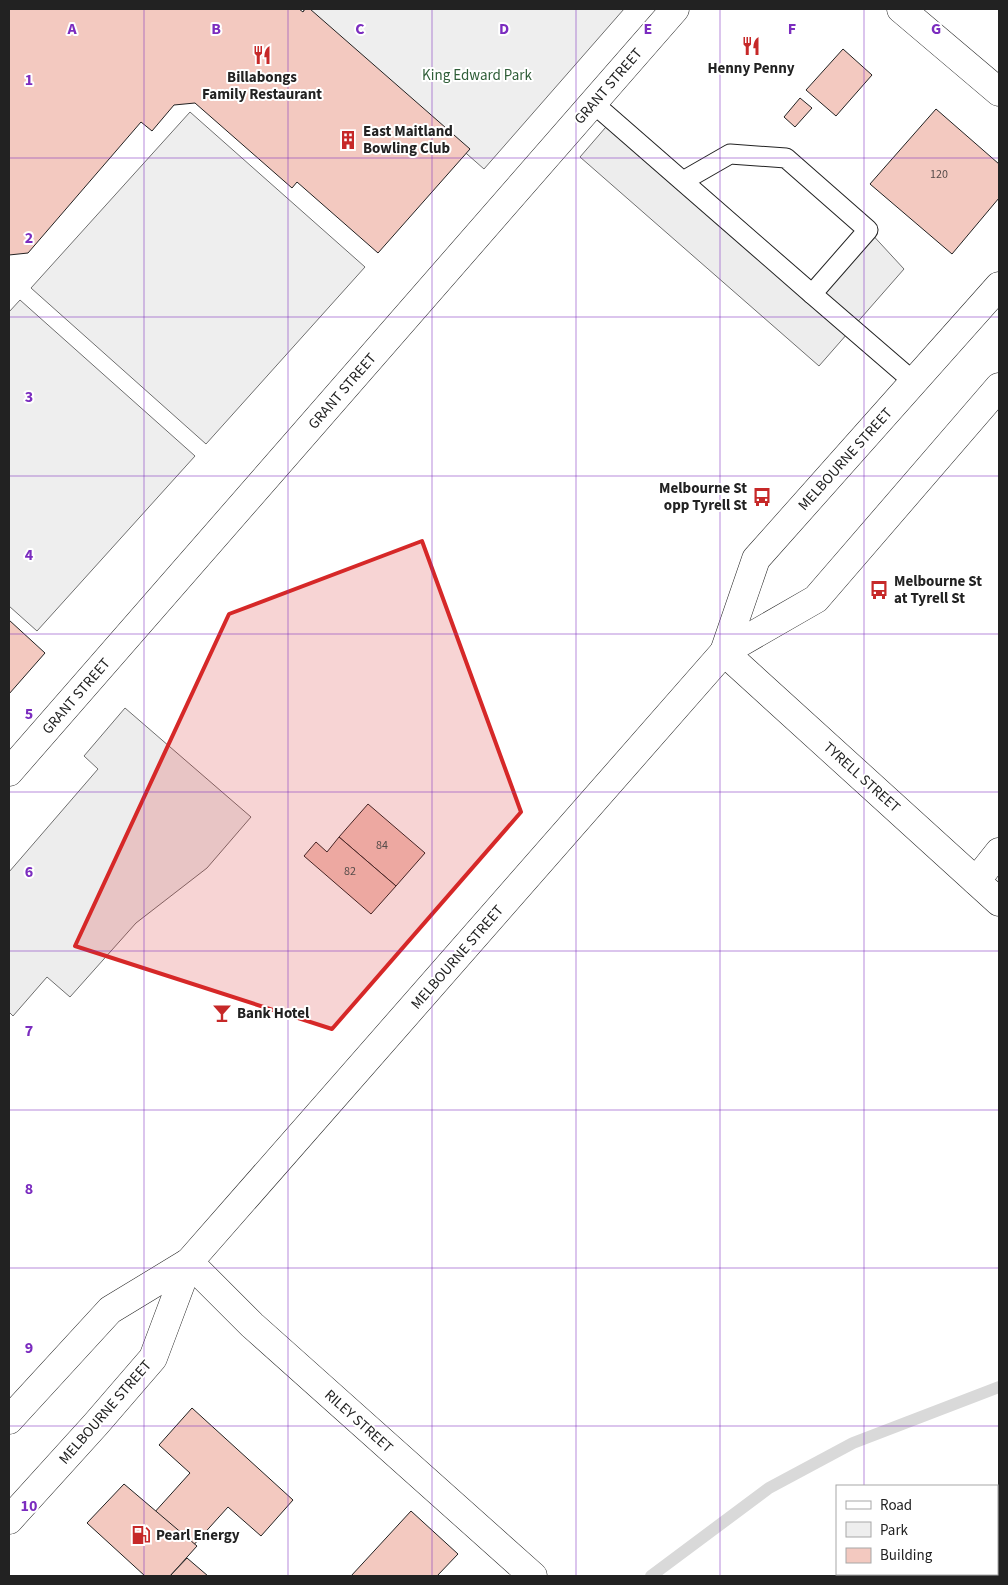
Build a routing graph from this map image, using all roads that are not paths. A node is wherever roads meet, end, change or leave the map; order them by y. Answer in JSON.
{"nodes":[{"id":1,"x":675,"y":9,"type":"edge"},
{"id":2,"x":901,"y":9,"type":"edge"},
{"id":3,"x":999,"y":92,"type":"edge"},
{"id":4,"x":593,"y":103,"type":"junction"},
{"id":5,"x":682,"y":181,"type":"junction"},
{"id":6,"x":999,"y":286,"type":"edge"},
{"id":7,"x":812,"y":294,"type":"junction"},
{"id":8,"x":914,"y":382,"type":"junction"},
{"id":9,"x":999,"y":387,"type":"edge"},
{"id":10,"x":724,"y":652,"type":"junction"},
{"id":11,"x":9,"y":772,"type":"edge"},
{"id":12,"x":999,"y":852,"type":"edge"},
{"id":13,"x":976,"y":881,"type":"junction"},
{"id":14,"x":999,"y":902,"type":"edge"},
{"id":15,"x":189,"y":1262,"type":"junction"},
{"id":16,"x":9,"y":1420,"type":"edge"},
{"id":17,"x":9,"y":1520,"type":"edge"},
{"id":18,"x":533,"y":1576,"type":"edge"}],
"edges":[{"from":1,"to":4,"type":"main road","name":"GRANT STREET"},
{"from":2,"to":3,"type":"main road"},
{"from":4,"to":5,"type":"lane"},
{"from":4,"to":11,"type":"main road","name":"GRANT STREET"},
{"from":5,"to":7,"type":"lane"},
{"from":5,"to":7,"type":"lane"},
{"from":6,"to":8,"type":"main road","name":"MELBOURNE STREET"},
{"from":7,"to":8,"type":"lane"},
{"from":8,"to":10,"type":"main road","name":"MELBOURNE STREET"},
{"from":9,"to":10,"type":"main road","name":"MELBOURNE STREET"},
{"from":10,"to":13,"type":"main road","name":"TYRELL STREET"},
{"from":10,"to":15,"type":"main road","name":"MELBOURNE STREET"},
{"from":12,"to":13,"type":"main road"},
{"from":13,"to":14,"type":"main road","name":"TYRELL STREET"},
{"from":15,"to":16,"type":"main road","name":"MELBOURNE STREET"},
{"from":15,"to":17,"type":"main road","name":"MELBOURNE STREET"},
{"from":15,"to":18,"type":"main road","name":"RILEY STREET"}]}
